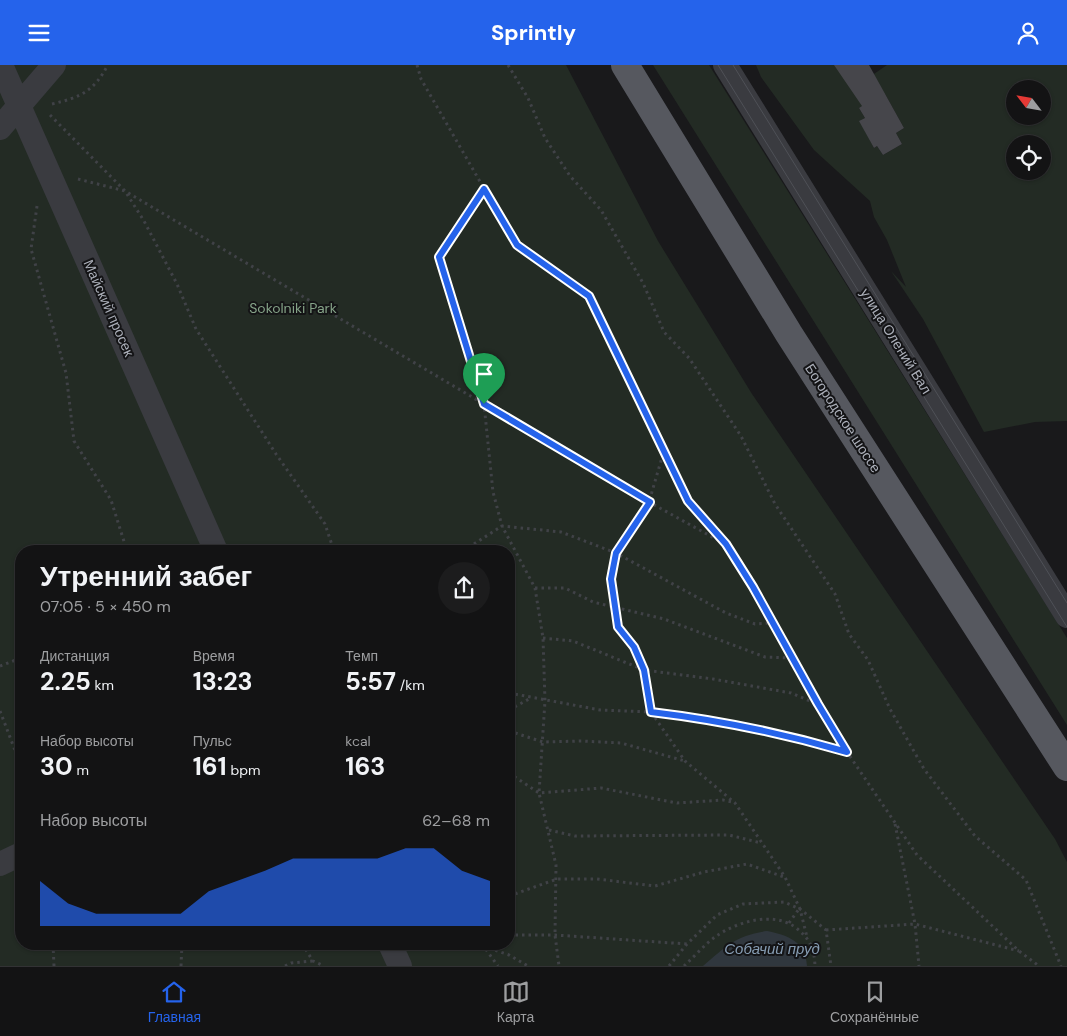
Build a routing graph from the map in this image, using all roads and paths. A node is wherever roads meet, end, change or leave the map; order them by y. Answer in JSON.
{"nodes":[{"id":1,"x":1,"y":65,"type":"edge"},
{"id":2,"x":54,"y":65,"type":"edge"},
{"id":3,"x":108,"y":65,"type":"edge"},
{"id":4,"x":417,"y":65,"type":"edge"},
{"id":5,"x":508,"y":65,"type":"edge"},
{"id":6,"x":626,"y":65,"type":"edge"},
{"id":7,"x":725,"y":65,"type":"edge"},
{"id":8,"x":19,"y":105,"type":"junction"},
{"id":9,"x":42,"y":107,"type":"dead end"},
{"id":10,"x":49,"y":114,"type":"dead end"},
{"id":11,"x":0,"y":128,"type":"edge"},
{"id":12,"x":54,"y":184,"type":"junction"},
{"id":13,"x":484,"y":189,"type":"junction"},
{"id":14,"x":125,"y":191,"type":"junction"},
{"id":15,"x":484,"y":404,"type":"junction"},
{"id":16,"x":663,"y":453,"type":"junction"},
{"id":17,"x":650,"y":502,"type":"junction"},
{"id":18,"x":502,"y":526,"type":"junction"},
{"id":19,"x":726,"y":544,"type":"junction"},
{"id":20,"x":126,"y":545,"type":"edge"},
{"id":21,"x":213,"y":545,"type":"edge"},
{"id":22,"x":332,"y":545,"type":"edge"},
{"id":23,"x":472,"y":545,"type":"edge"},
{"id":24,"x":512,"y":545,"type":"edge"},
{"id":25,"x":515,"y":550,"type":"edge"},
{"id":26,"x":616,"y":553,"type":"junction"},
{"id":27,"x":535,"y":588,"type":"junction"},
{"id":28,"x":615,"y":607,"type":"junction"},
{"id":29,"x":1067,"y":616,"type":"edge"},
{"id":30,"x":772,"y":623,"type":"junction"},
{"id":31,"x":543,"y":638,"type":"junction"},
{"id":32,"x":792,"y":658,"type":"junction"},
{"id":33,"x":15,"y":660,"type":"edge"},
{"id":34,"x":0,"y":666,"type":"edge"},
{"id":35,"x":644,"y":670,"type":"junction"},
{"id":36,"x":515,"y":695,"type":"edge"},
{"id":37,"x":529,"y":699,"type":"junction"},
{"id":38,"x":544,"y":701,"type":"junction"},
{"id":39,"x":818,"y":704,"type":"junction"},
{"id":40,"x":515,"y":707,"type":"edge"},
{"id":41,"x":0,"y":711,"type":"edge"},
{"id":42,"x":651,"y":712,"type":"junction"},
{"id":43,"x":515,"y":733,"type":"edge"},
{"id":44,"x":543,"y":742,"type":"junction"},
{"id":45,"x":15,"y":750,"type":"edge"},
{"id":46,"x":847,"y":752,"type":"junction"},
{"id":47,"x":686,"y":761,"type":"junction"},
{"id":48,"x":1067,"y":767,"type":"edge"},
{"id":49,"x":515,"y":777,"type":"edge"},
{"id":50,"x":539,"y":793,"type":"junction"},
{"id":51,"x":735,"y":803,"type":"junction"},
{"id":52,"x":894,"y":822,"type":"junction"},
{"id":53,"x":549,"y":830,"type":"junction"},
{"id":54,"x":761,"y":843,"type":"junction"},
{"id":55,"x":15,"y":857,"type":"edge"},
{"id":56,"x":0,"y":864,"type":"edge"},
{"id":57,"x":784,"y":877,"type":"junction"},
{"id":58,"x":557,"y":879,"type":"junction"},
{"id":59,"x":515,"y":894,"type":"edge"},
{"id":60,"x":800,"y":909,"type":"junction"},
{"id":61,"x":788,"y":923,"type":"junction"},
{"id":62,"x":915,"y":924,"type":"junction"},
{"id":63,"x":826,"y":930,"type":"junction"},
{"id":64,"x":515,"y":935,"type":"edge"},
{"id":65,"x":555,"y":935,"type":"junction"},
{"id":66,"x":807,"y":937,"type":"junction"},
{"id":67,"x":687,"y":944,"type":"junction"},
{"id":68,"x":53,"y":950,"type":"edge"},
{"id":69,"x":181,"y":950,"type":"edge"},
{"id":70,"x":306,"y":950,"type":"edge"},
{"id":71,"x":393,"y":950,"type":"edge"},
{"id":72,"x":486,"y":950,"type":"edge"},
{"id":73,"x":496,"y":950,"type":"edge"},
{"id":74,"x":1019,"y":951,"type":"junction"},
{"id":75,"x":313,"y":961,"type":"junction"},
{"id":76,"x":54,"y":966,"type":"edge"},
{"id":77,"x":180,"y":966,"type":"edge"},
{"id":78,"x":285,"y":966,"type":"edge"},
{"id":79,"x":324,"y":966,"type":"edge"},
{"id":80,"x":400,"y":966,"type":"edge"},
{"id":81,"x":498,"y":966,"type":"edge"},
{"id":82,"x":528,"y":966,"type":"edge"},
{"id":83,"x":559,"y":966,"type":"edge"},
{"id":84,"x":669,"y":966,"type":"edge"},
{"id":85,"x":684,"y":966,"type":"edge"},
{"id":86,"x":815,"y":966,"type":"edge"},
{"id":87,"x":831,"y":966,"type":"edge"},
{"id":88,"x":919,"y":966,"type":"edge"},
{"id":89,"x":1039,"y":966,"type":"edge"},
{"id":90,"x":1061,"y":966,"type":"edge"}],
"edges":[{"from":1,"to":8,"type":"street","name":"Майский просек"},
{"from":2,"to":8,"type":"street"},
{"from":3,"to":9,"type":"path"},
{"from":4,"to":13,"type":"path"},
{"from":5,"to":90,"type":"path"},
{"from":6,"to":48,"type":"main road","name":"Богородское шоссе"},
{"from":7,"to":29,"type":"street","name":"улица Олений Вал"},
{"from":8,"to":11,"type":"street"},
{"from":8,"to":12,"type":"street","name":"Майский просек"},
{"from":10,"to":14,"type":"path"},
{"from":12,"to":14,"type":"path"},
{"from":12,"to":20,"type":"path"},
{"from":12,"to":21,"type":"street","name":"Майский просек"},
{"from":13,"to":15,"type":"path"},
{"from":13,"to":16,"type":"path"},
{"from":14,"to":15,"type":"path"},
{"from":14,"to":22,"type":"path"},
{"from":15,"to":17,"type":"path"},
{"from":15,"to":18,"type":"path"},
{"from":16,"to":17,"type":"path"},
{"from":16,"to":19,"type":"path"},
{"from":17,"to":19,"type":"path"},
{"from":17,"to":26,"type":"path"},
{"from":18,"to":23,"type":"path"},
{"from":18,"to":24,"type":"path"},
{"from":18,"to":26,"type":"path"},
{"from":19,"to":30,"type":"path"},
{"from":25,"to":27,"type":"path"},
{"from":26,"to":28,"type":"path"},
{"from":26,"to":30,"type":"path"},
{"from":27,"to":28,"type":"path"},
{"from":27,"to":31,"type":"path"},
{"from":28,"to":32,"type":"path"},
{"from":28,"to":35,"type":"path"},
{"from":30,"to":32,"type":"path"},
{"from":31,"to":35,"type":"path"},
{"from":31,"to":38,"type":"path"},
{"from":32,"to":39,"type":"path"},
{"from":33,"to":34,"type":"path"},
{"from":35,"to":39,"type":"path"},
{"from":35,"to":42,"type":"path"},
{"from":36,"to":37,"type":"path"},
{"from":37,"to":38,"type":"path"},
{"from":37,"to":40,"type":"path"},
{"from":38,"to":42,"type":"path"},
{"from":38,"to":44,"type":"path"},
{"from":39,"to":46,"type":"path"},
{"from":41,"to":45,"type":"path"},
{"from":42,"to":46,"type":"path"},
{"from":42,"to":47,"type":"path"},
{"from":43,"to":44,"type":"path"},
{"from":44,"to":47,"type":"path"},
{"from":44,"to":50,"type":"path"},
{"from":46,"to":52,"type":"path"},
{"from":47,"to":51,"type":"path"},
{"from":49,"to":50,"type":"path"},
{"from":50,"to":51,"type":"path"},
{"from":50,"to":53,"type":"path"},
{"from":51,"to":54,"type":"path"},
{"from":52,"to":62,"type":"path"},
{"from":52,"to":74,"type":"path"},
{"from":53,"to":54,"type":"path"},
{"from":53,"to":58,"type":"path"},
{"from":54,"to":57,"type":"path"},
{"from":55,"to":56,"type":"street"},
{"from":57,"to":58,"type":"path"},
{"from":57,"to":60,"type":"path"},
{"from":58,"to":59,"type":"path"},
{"from":58,"to":65,"type":"path"},
{"from":60,"to":61,"type":"path"},
{"from":60,"to":63,"type":"path"},
{"from":60,"to":66,"type":"path"},
{"from":60,"to":67,"type":"path"},
{"from":61,"to":66,"type":"path"},
{"from":61,"to":85,"type":"path"},
{"from":62,"to":63,"type":"path"},
{"from":62,"to":74,"type":"path"},
{"from":62,"to":88,"type":"path"},
{"from":63,"to":87,"type":"path"},
{"from":64,"to":65,"type":"path"},
{"from":65,"to":67,"type":"path"},
{"from":65,"to":83,"type":"path"},
{"from":66,"to":86,"type":"path"},
{"from":67,"to":84,"type":"path"},
{"from":68,"to":76,"type":"path"},
{"from":69,"to":77,"type":"path"},
{"from":70,"to":75,"type":"path"},
{"from":71,"to":80,"type":"street"},
{"from":72,"to":81,"type":"path"},
{"from":73,"to":82,"type":"path"},
{"from":74,"to":89,"type":"path"},
{"from":75,"to":78,"type":"path"},
{"from":75,"to":79,"type":"path"}]}
